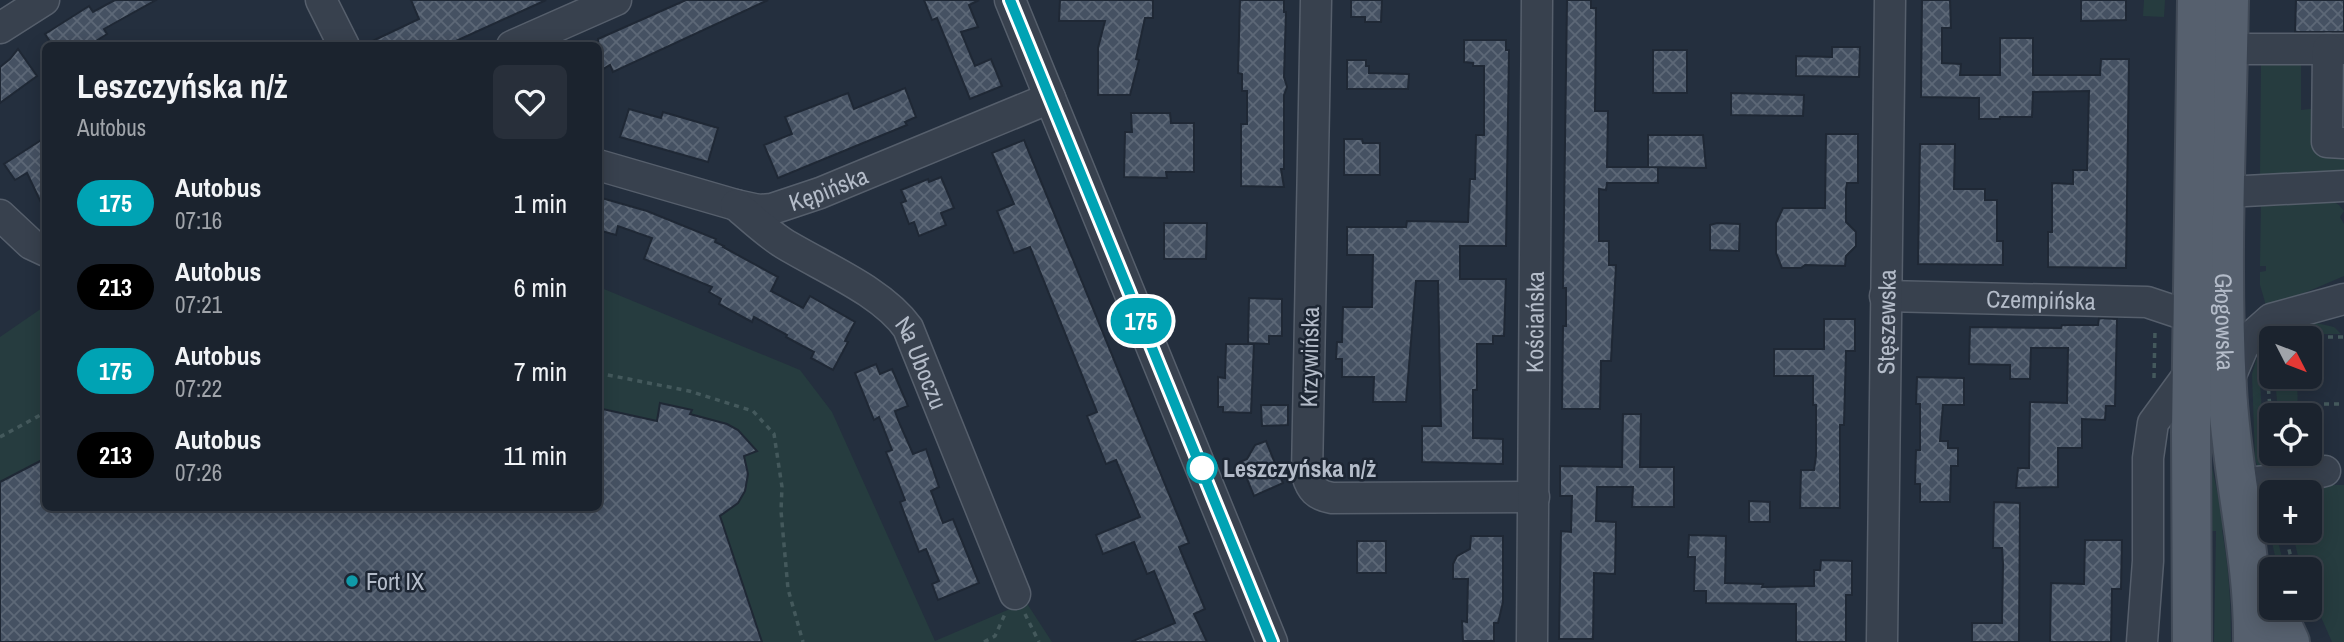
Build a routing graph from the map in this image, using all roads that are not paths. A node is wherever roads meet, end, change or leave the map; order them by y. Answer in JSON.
{"nodes":[{"id":1,"x":44,"y":0,"type":"edge"},
{"id":2,"x":321,"y":0,"type":"edge"},
{"id":3,"x":616,"y":0,"type":"edge"},
{"id":4,"x":1010,"y":0,"type":"edge"},
{"id":5,"x":1316,"y":0,"type":"edge"},
{"id":6,"x":1537,"y":0,"type":"edge"},
{"id":7,"x":1890,"y":0,"type":"edge"},
{"id":8,"x":2197,"y":0,"type":"edge"},
{"id":9,"x":2228,"y":0,"type":"edge"},
{"id":10,"x":0,"y":28,"type":"edge"},
{"id":11,"x":342,"y":42,"type":"edge"},
{"id":12,"x":521,"y":42,"type":"edge"},
{"id":13,"x":2228,"y":49,"type":"junction"},
{"id":14,"x":2336,"y":49,"type":"edge"},
{"id":15,"x":1050,"y":98,"type":"junction"},
{"id":16,"x":2344,"y":142,"type":"edge"},
{"id":17,"x":602,"y":166,"type":"edge"},
{"id":18,"x":2344,"y":186,"type":"edge"},
{"id":19,"x":2226,"y":192,"type":"junction"},
{"id":20,"x":736,"y":205,"type":"junction"},
{"id":21,"x":0,"y":215,"type":"edge"},
{"id":22,"x":42,"y":249,"type":"edge"},
{"id":23,"x":1885,"y":296,"type":"junction"},
{"id":24,"x":2344,"y":299,"type":"edge"},
{"id":25,"x":2310,"y":307,"type":"junction"},
{"id":26,"x":2192,"y":314,"type":"junction"},
{"id":27,"x":2344,"y":323,"type":"edge"},
{"id":28,"x":2192,"y":371,"type":"junction"},
{"id":29,"x":2227,"y":387,"type":"junction"},
{"id":30,"x":2325,"y":471,"type":"dead end"},
{"id":31,"x":1534,"y":497,"type":"junction"},
{"id":32,"x":2239,"y":500,"type":"junction"},
{"id":33,"x":2191,"y":561,"type":"junction"},
{"id":34,"x":2259,"y":569,"type":"edge"},
{"id":35,"x":1015,"y":594,"type":"road end"},
{"id":36,"x":2280,"y":620,"type":"edge"},
{"id":37,"x":1272,"y":642,"type":"edge"},
{"id":38,"x":1532,"y":642,"type":"edge"},
{"id":39,"x":1882,"y":642,"type":"edge"},
{"id":40,"x":2142,"y":642,"type":"edge"},
{"id":41,"x":2166,"y":642,"type":"edge"},
{"id":42,"x":2192,"y":642,"type":"edge"},
{"id":43,"x":2253,"y":642,"type":"edge"},
{"id":44,"x":2290,"y":642,"type":"edge"}],
"edges":[{"from":1,"to":10,"type":"street"},
{"from":2,"to":11,"type":"street"},
{"from":3,"to":12,"type":"street"},
{"from":4,"to":15,"type":"street"},
{"from":5,"to":31,"type":"street","name":"Krzywińska"},
{"from":6,"to":31,"type":"street","name":"Kościańska"},
{"from":7,"to":23,"type":"street","name":"Stęszewska"},
{"from":8,"to":26,"type":"main road","name":"Głogowska"},
{"from":9,"to":13,"type":"main road","name":"Głogowska"},
{"from":13,"to":14,"type":"street"},
{"from":13,"to":19,"type":"main road","name":"Głogowska"},
{"from":14,"to":16,"type":"street"},
{"from":15,"to":20,"type":"street","name":"Kępińska"},
{"from":15,"to":37,"type":"street"},
{"from":17,"to":20,"type":"street","name":"Kępińska"},
{"from":18,"to":19,"type":"street"},
{"from":19,"to":29,"type":"main road","name":"Głogowska"},
{"from":20,"to":35,"type":"street","name":"Na Uboczu"},
{"from":21,"to":22,"type":"street"},
{"from":23,"to":26,"type":"street","name":"Czempińska"},
{"from":23,"to":39,"type":"street","name":"Stęszewska"},
{"from":24,"to":25,"type":"street"},
{"from":25,"to":27,"type":"street"},
{"from":25,"to":29,"type":"street"},
{"from":26,"to":28,"type":"main road","name":"Głogowska"},
{"from":28,"to":33,"type":"main road","name":"Głogowska"},
{"from":28,"to":40,"type":"street"},
{"from":29,"to":32,"type":"main road","name":"Głogowska"},
{"from":30,"to":32,"type":"street"},
{"from":31,"to":38,"type":"street","name":"Kościańska"},
{"from":32,"to":34,"type":"main road"},
{"from":32,"to":43,"type":"main road","name":"Głogowska"},
{"from":33,"to":41,"type":"main road"},
{"from":33,"to":42,"type":"main road","name":"Głogowska"},
{"from":36,"to":44,"type":"main road"}]}
